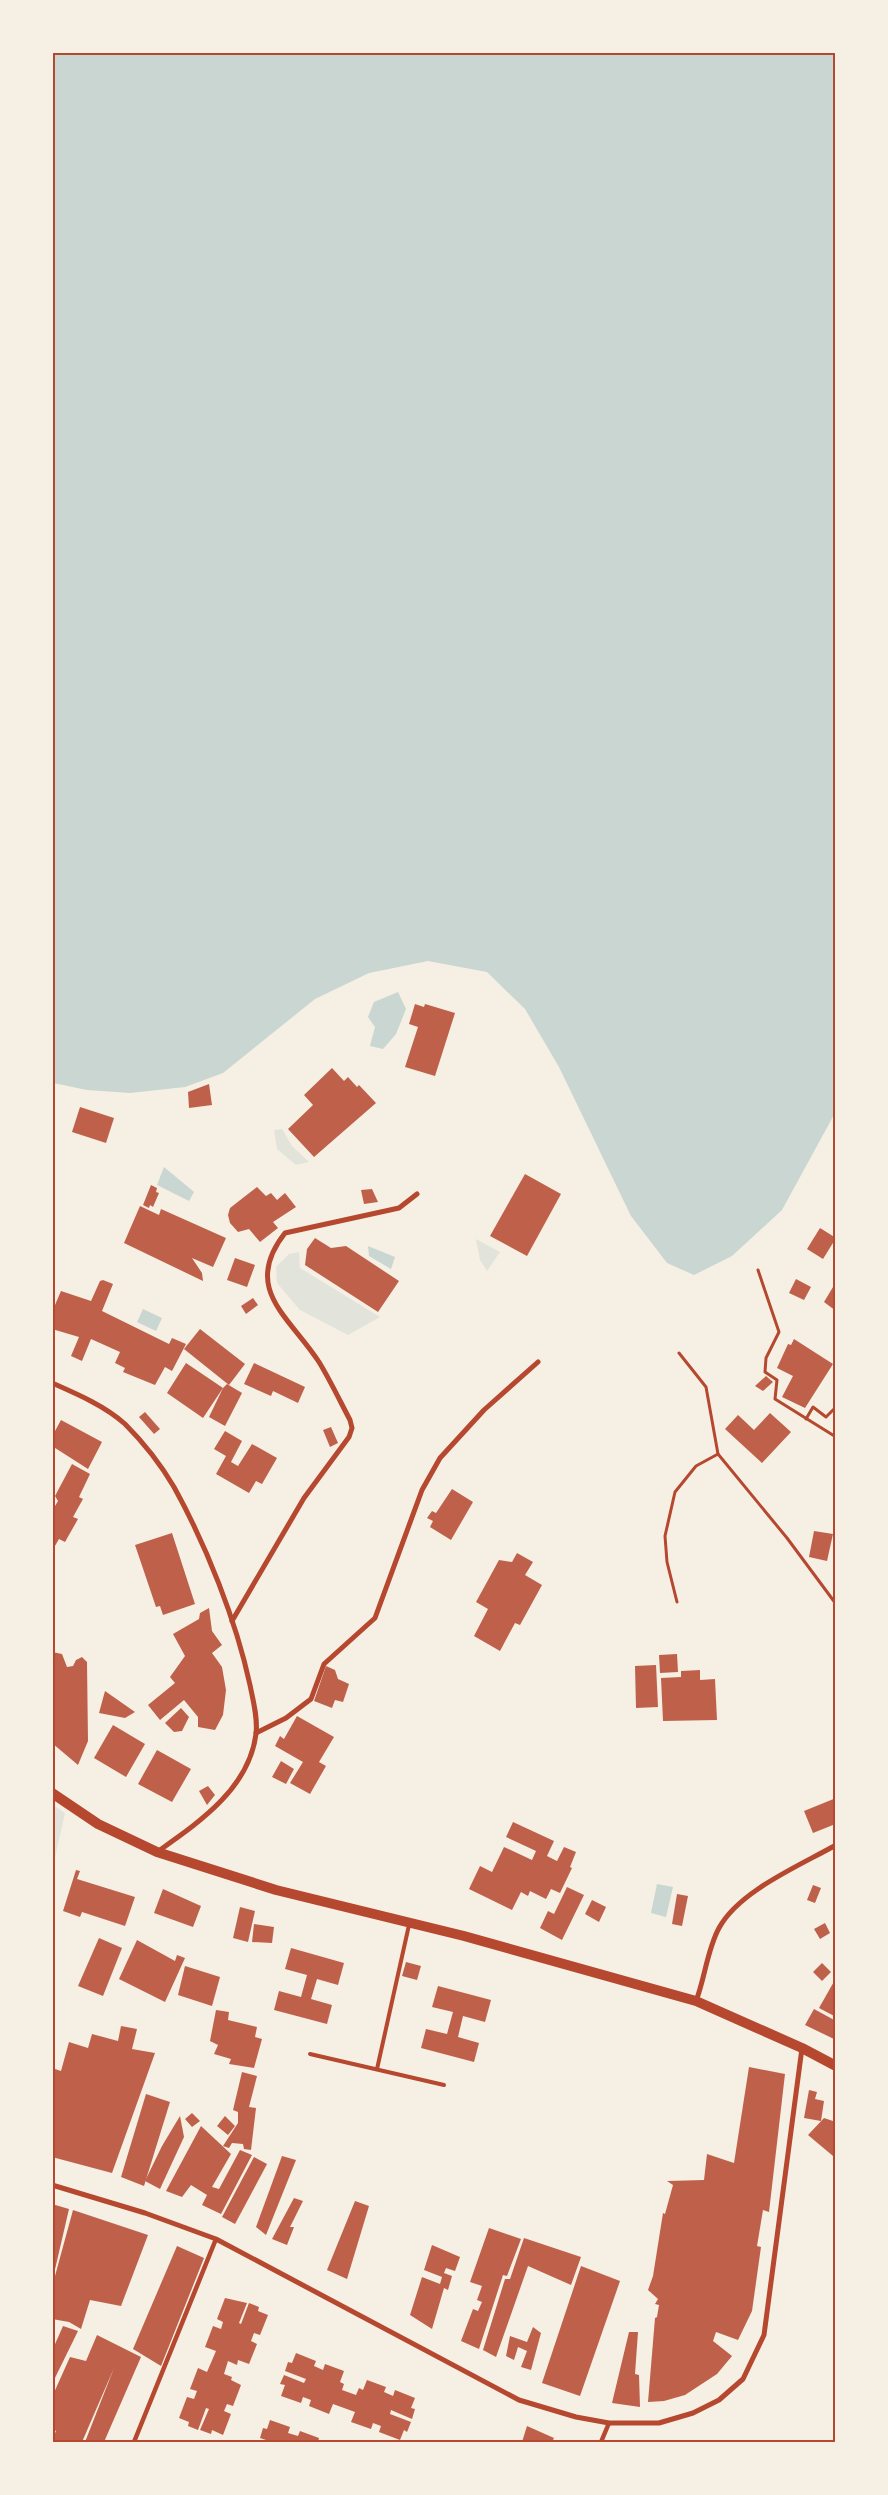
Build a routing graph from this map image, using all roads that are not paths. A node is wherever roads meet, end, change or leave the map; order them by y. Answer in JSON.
{"nodes":[{"id":1,"x":417,"y":1194,"type":"dead end"},
{"id":2,"x":538,"y":1362,"type":"dead end"},
{"id":3,"x":52,"y":1383,"type":"edge"},
{"id":4,"x":232,"y":1621,"type":"junction"},
{"id":5,"x":256,"y":1733,"type":"junction"},
{"id":6,"x":52,"y":1794,"type":"edge"},
{"id":7,"x":836,"y":1845,"type":"edge"},
{"id":8,"x":157,"y":1852,"type":"junction"},
{"id":9,"x":410,"y":1922,"type":"junction"},
{"id":10,"x":696,"y":2001,"type":"junction"},
{"id":11,"x":802,"y":2048,"type":"junction"},
{"id":12,"x":310,"y":2054,"type":"dead end"},
{"id":13,"x":836,"y":2066,"type":"edge"},
{"id":14,"x":377,"y":2069,"type":"junction"},
{"id":15,"x":444,"y":2085,"type":"dead end"},
{"id":16,"x":52,"y":2186,"type":"edge"},
{"id":17,"x":216,"y":2239,"type":"junction"},
{"id":18,"x":609,"y":2423,"type":"junction"},
{"id":19,"x":134,"y":2442,"type":"edge"},
{"id":20,"x":601,"y":2442,"type":"edge"}],
"edges":[{"from":1,"to":4,"type":"street"},
{"from":2,"to":5,"type":"street"},
{"from":3,"to":4,"type":"street"},
{"from":4,"to":5,"type":"street"},
{"from":5,"to":8,"type":"street"},
{"from":6,"to":8,"type":"main road"},
{"from":7,"to":10,"type":"street"},
{"from":8,"to":9,"type":"main road"},
{"from":9,"to":10,"type":"main road"},
{"from":9,"to":14,"type":"lane"},
{"from":10,"to":11,"type":"main road"},
{"from":11,"to":13,"type":"main road"},
{"from":11,"to":18,"type":"street"},
{"from":12,"to":14,"type":"lane"},
{"from":14,"to":15,"type":"lane"},
{"from":16,"to":17,"type":"street"},
{"from":17,"to":18,"type":"street"},
{"from":17,"to":19,"type":"street"},
{"from":18,"to":20,"type":"street"}]}
